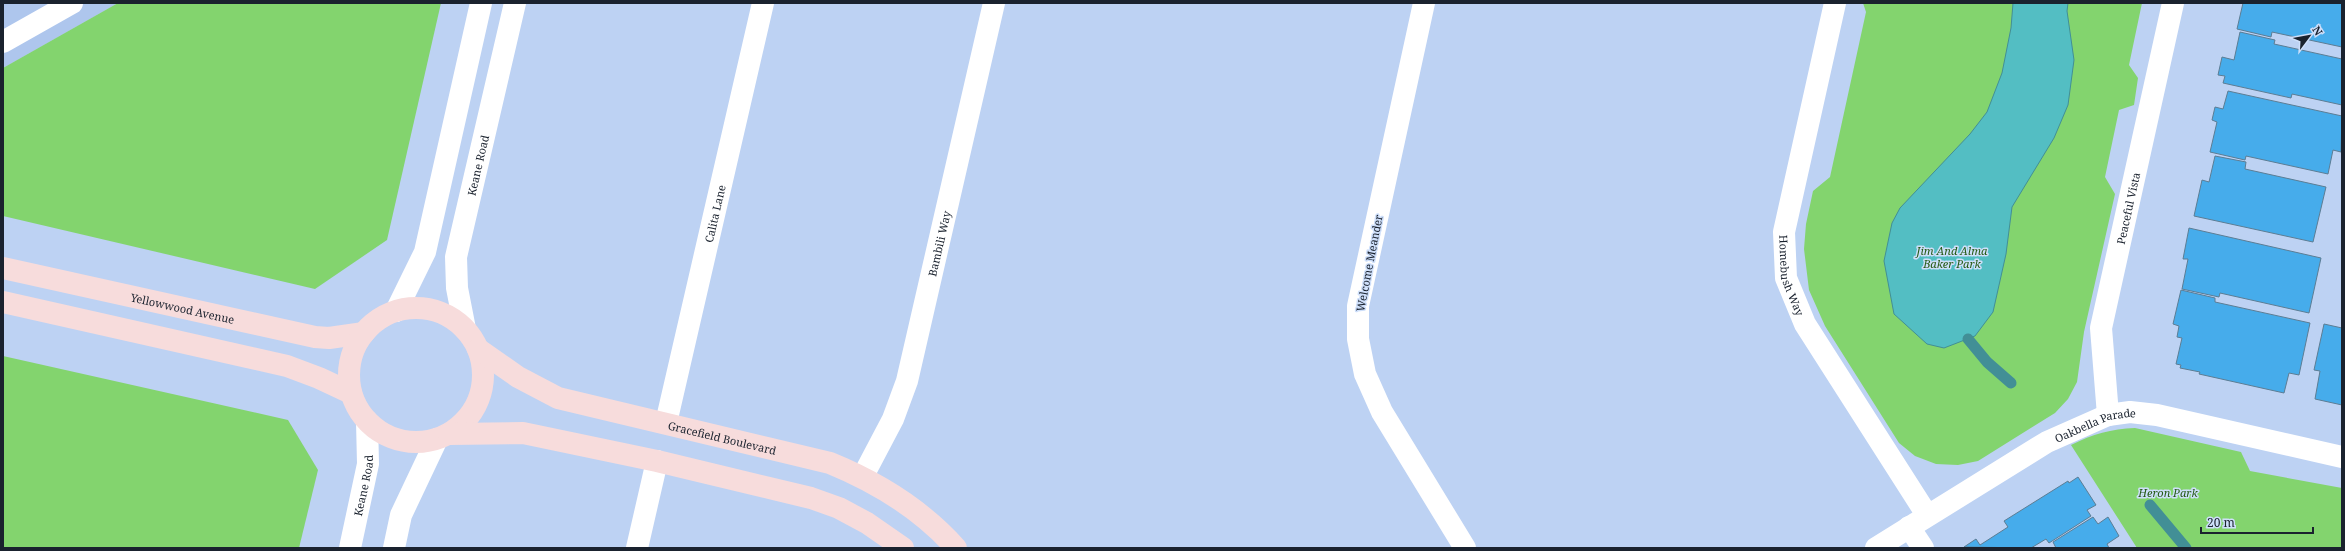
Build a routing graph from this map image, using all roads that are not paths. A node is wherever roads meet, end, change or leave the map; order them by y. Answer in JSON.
{"nodes":[{"id":1,"x":72,"y":3,"type":"edge"},
{"id":2,"x":481,"y":3,"type":"edge"},
{"id":3,"x":516,"y":3,"type":"edge"},
{"id":4,"x":763,"y":3,"type":"edge"},
{"id":5,"x":994,"y":3,"type":"edge"},
{"id":6,"x":1424,"y":3,"type":"edge"},
{"id":7,"x":1835,"y":3,"type":"edge"},
{"id":8,"x":2173,"y":3,"type":"edge"},
{"id":9,"x":3,"y":42,"type":"edge"},
{"id":10,"x":3,"y":268,"type":"edge"},
{"id":11,"x":3,"y":302,"type":"edge"},
{"id":12,"x":396,"y":311,"type":"junction"},
{"id":13,"x":465,"y":329,"type":"junction"},
{"id":14,"x":364,"y":333,"type":"junction"},
{"id":15,"x":478,"y":349,"type":"junction"},
{"id":16,"x":352,"y":393,"type":"junction"},
{"id":17,"x":2108,"y":415,"type":"junction"},
{"id":18,"x":368,"y":421,"type":"junction"},
{"id":19,"x":666,"y":423,"type":"junction"},
{"id":20,"x":443,"y":437,"type":"junction"},
{"id":21,"x":2342,"y":457,"type":"edge"},
{"id":22,"x":656,"y":461,"type":"junction"},
{"id":23,"x":863,"y":476,"type":"junction"},
{"id":24,"x":1927,"y":515,"type":"junction"},
{"id":25,"x":1909,"y":527,"type":"junction"},
{"id":26,"x":350,"y":548,"type":"edge"},
{"id":27,"x":394,"y":548,"type":"edge"},
{"id":28,"x":637,"y":548,"type":"edge"},
{"id":29,"x":903,"y":548,"type":"edge"},
{"id":30,"x":956,"y":548,"type":"edge"},
{"id":31,"x":1465,"y":548,"type":"edge"},
{"id":32,"x":1876,"y":548,"type":"edge"},
{"id":33,"x":1923,"y":548,"type":"edge"}],
"edges":[{"from":1,"to":9,"type":"street"},
{"from":2,"to":12,"type":"street"},
{"from":3,"to":13,"type":"street","name":"Keane Road"},
{"from":4,"to":19,"type":"street","name":"Calita Lane"},
{"from":5,"to":23,"type":"street","name":"Bambili Way"},
{"from":6,"to":31,"type":"street","name":"Welcome Meander"},
{"from":7,"to":24,"type":"street","name":"Homebush Way"},
{"from":8,"to":17,"type":"street","name":"Peaceful Vista"},
{"from":10,"to":14,"type":"street","name":"Yellowwood Avenue"},
{"from":11,"to":16,"type":"street"},
{"from":12,"to":13,"type":"street","name":"Keane Road"},
{"from":12,"to":14,"type":"street","name":"Keane Road"},
{"from":13,"to":15,"type":"street","name":"Keane Road"},
{"from":14,"to":16,"type":"street","name":"Keane Road"},
{"from":15,"to":19,"type":"street","name":"Gracefield Boulevard"},
{"from":15,"to":20,"type":"street","name":"Keane Road"},
{"from":16,"to":18,"type":"street","name":"Keane Road"},
{"from":17,"to":21,"type":"street","name":"Oakbella Parade"},
{"from":17,"to":24,"type":"street","name":"Oakbella Parade"},
{"from":18,"to":20,"type":"street","name":"Keane Road"},
{"from":18,"to":26,"type":"street","name":"Keane Road"},
{"from":19,"to":23,"type":"street","name":"Gracefield Boulevard"},
{"from":20,"to":22,"type":"street"},
{"from":20,"to":27,"type":"street","name":"Keane Road"},
{"from":22,"to":28,"type":"street"},
{"from":22,"to":29,"type":"street"},
{"from":23,"to":30,"type":"street","name":"Gracefield Boulevard"},
{"from":24,"to":25,"type":"street","name":"Oakbella Parade"},
{"from":25,"to":32,"type":"street","name":"Oakbella Parade"},
{"from":25,"to":33,"type":"street"}]}
